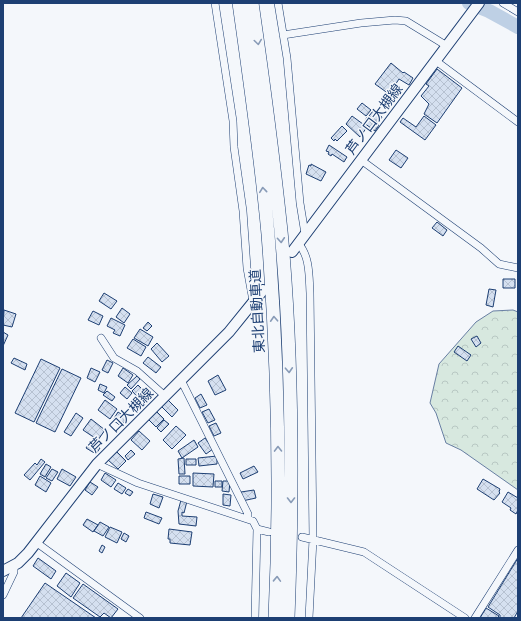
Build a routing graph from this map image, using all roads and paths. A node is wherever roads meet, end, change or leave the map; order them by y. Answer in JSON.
{"nodes":[{"id":1,"x":215,"y":3,"type":"edge"},
{"id":2,"x":239,"y":3,"type":"edge"},
{"id":3,"x":252,"y":3,"type":"edge"},
{"id":4,"x":278,"y":3,"type":"edge"},
{"id":5,"x":479,"y":3,"type":"edge"},
{"id":6,"x":504,"y":3,"type":"edge"},
{"id":7,"x":518,"y":12,"type":"edge"},
{"id":8,"x":283,"y":35,"type":"junction"},
{"id":9,"x":447,"y":46,"type":"junction"},
{"id":10,"x":436,"y":61,"type":"junction"},
{"id":11,"x":518,"y":122,"type":"edge"},
{"id":12,"x":361,"y":160,"type":"junction"},
{"id":13,"x":305,"y":234,"type":"junction"},
{"id":14,"x":298,"y":243,"type":"junction"},
{"id":15,"x":292,"y":252,"type":"dead end"},
{"id":16,"x":518,"y":268,"type":"edge"},
{"id":17,"x":263,"y":290,"type":"dead end"},
{"id":18,"x":253,"y":301,"type":"junction"},
{"id":19,"x":101,"y":338,"type":"dead end"},
{"id":20,"x":181,"y":380,"type":"junction"},
{"id":21,"x":165,"y":396,"type":"junction"},
{"id":22,"x":97,"y":464,"type":"junction"},
{"id":23,"x":248,"y":518,"type":"junction"},
{"id":24,"x":257,"y":529,"type":"junction"},
{"id":25,"x":269,"y":532,"type":"dead end"},
{"id":26,"x":302,"y":537,"type":"dead end"},
{"id":27,"x":313,"y":539,"type":"junction"},
{"id":28,"x":37,"y":543,"type":"junction"},
{"id":29,"x":518,"y":550,"type":"edge"},
{"id":30,"x":14,"y":565,"type":"junction"},
{"id":31,"x":3,"y":571,"type":"edge"},
{"id":32,"x":3,"y":595,"type":"edge"},
{"id":33,"x":140,"y":618,"type":"edge"},
{"id":34,"x":255,"y":618,"type":"edge"},
{"id":35,"x":275,"y":618,"type":"edge"},
{"id":36,"x":288,"y":618,"type":"edge"},
{"id":37,"x":309,"y":618,"type":"edge"},
{"id":38,"x":465,"y":618,"type":"edge"},
{"id":39,"x":475,"y":618,"type":"edge"}],
"edges":[{"from":1,"to":18,"type":"street"},
{"from":35,"to":2,"type":"highway","name":"東北自動車道","one_way":true},
{"from":3,"to":36,"type":"highway","name":"東北自動車道","one_way":true},
{"from":4,"to":8,"type":"street"},
{"from":5,"to":9,"type":"main road","name":"芦ノ口大槻線"},
{"from":6,"to":7,"type":"street"},
{"from":8,"to":9,"type":"street"},
{"from":8,"to":13,"type":"street"},
{"from":9,"to":10,"type":"main road","name":"芦ノ口大槻線"},
{"from":10,"to":11,"type":"street"},
{"from":10,"to":12,"type":"main road","name":"芦ノ口大槻線"},
{"from":12,"to":13,"type":"main road","name":"芦ノ口大槻線"},
{"from":12,"to":16,"type":"street"},
{"from":13,"to":14,"type":"main road","name":"芦ノ口大槻線"},
{"from":14,"to":15,"type":"main road","name":"芦ノ口大槻線"},
{"from":14,"to":27,"type":"street"},
{"from":17,"to":18,"type":"main road","name":"芦ノ口大槻線"},
{"from":18,"to":20,"type":"main road","name":"芦ノ口大槻線"},
{"from":19,"to":21,"type":"street"},
{"from":20,"to":21,"type":"main road","name":"芦ノ口大槻線"},
{"from":20,"to":23,"type":"street"},
{"from":21,"to":22,"type":"main road","name":"芦ノ口大槻線"},
{"from":22,"to":23,"type":"street"},
{"from":22,"to":28,"type":"main road","name":"芦ノ口大槻線"},
{"from":23,"to":24,"type":"street"},
{"from":24,"to":25,"type":"street"},
{"from":24,"to":34,"type":"street"},
{"from":26,"to":27,"type":"street"},
{"from":27,"to":37,"type":"street"},
{"from":27,"to":38,"type":"street"},
{"from":28,"to":30,"type":"main road","name":"芦ノ口大槻線"},
{"from":28,"to":33,"type":"street"},
{"from":29,"to":39,"type":"street"},
{"from":30,"to":31,"type":"main road","name":"芦ノ口大槻線"},
{"from":30,"to":32,"type":"street"}]}
